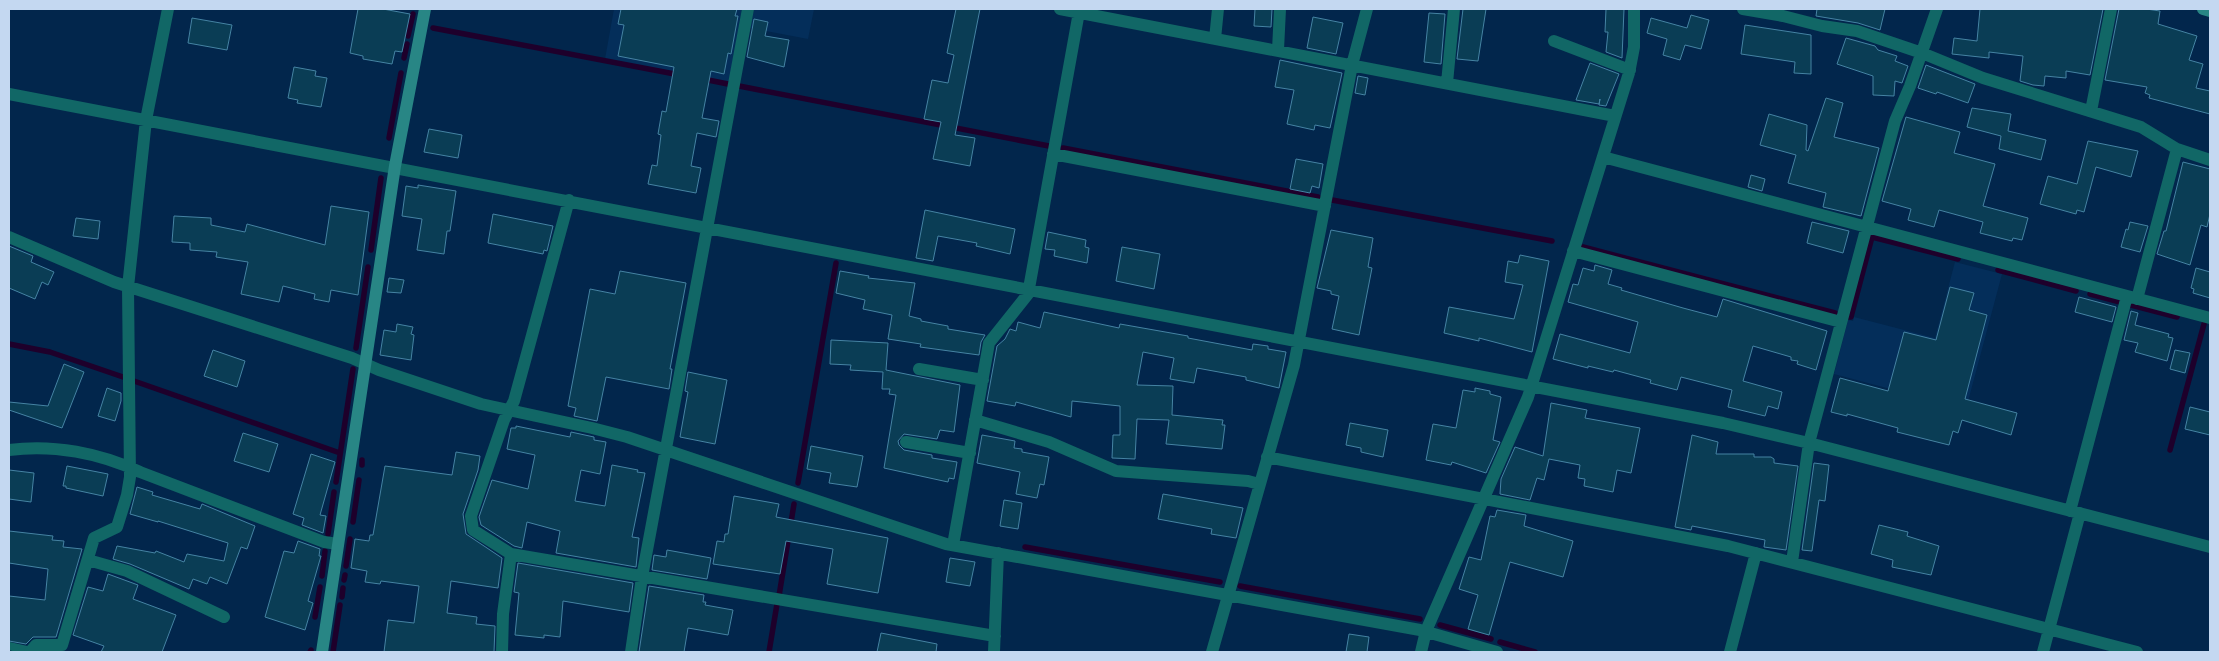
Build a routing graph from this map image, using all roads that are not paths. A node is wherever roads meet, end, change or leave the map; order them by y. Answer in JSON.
{"nodes":[{"id":1,"x":168,"y":9,"type":"edge"},
{"id":2,"x":425,"y":9,"type":"edge"},
{"id":3,"x":748,"y":9,"type":"edge"},
{"id":4,"x":1060,"y":9,"type":"edge"},
{"id":5,"x":1218,"y":9,"type":"edge"},
{"id":6,"x":1280,"y":9,"type":"edge"},
{"id":7,"x":1366,"y":9,"type":"edge"},
{"id":8,"x":1454,"y":9,"type":"edge"},
{"id":9,"x":1634,"y":9,"type":"edge"},
{"id":10,"x":1743,"y":9,"type":"edge"},
{"id":11,"x":1937,"y":9,"type":"edge"},
{"id":12,"x":2111,"y":9,"type":"edge"},
{"id":13,"x":1084,"y":12,"type":"edge"},
{"id":14,"x":1215,"y":39,"type":"junction"},
{"id":15,"x":1554,"y":41,"type":"dead end"},
{"id":16,"x":1278,"y":50,"type":"junction"},
{"id":17,"x":1922,"y":53,"type":"junction"},
{"id":18,"x":1352,"y":65,"type":"junction"},
{"id":19,"x":1630,"y":70,"type":"junction"},
{"id":20,"x":1447,"y":83,"type":"junction"},
{"id":21,"x":9,"y":94,"type":"edge"},
{"id":22,"x":2091,"y":111,"type":"junction"},
{"id":23,"x":1615,"y":116,"type":"junction"},
{"id":24,"x":146,"y":120,"type":"junction"},
{"id":25,"x":2177,"y":149,"type":"junction"},
{"id":26,"x":1053,"y":154,"type":"junction"},
{"id":27,"x":1603,"y":157,"type":"junction"},
{"id":28,"x":2210,"y":160,"type":"edge"},
{"id":29,"x":395,"y":166,"type":"junction"},
{"id":30,"x":570,"y":200,"type":"junction"},
{"id":31,"x":1325,"y":206,"type":"junction"},
{"id":32,"x":707,"y":227,"type":"junction"},
{"id":33,"x":1867,"y":227,"type":"junction"},
{"id":34,"x":9,"y":237,"type":"edge"},
{"id":35,"x":1573,"y":251,"type":"junction"},
{"id":36,"x":128,"y":286,"type":"junction"},
{"id":37,"x":1029,"y":289,"type":"junction"},
{"id":38,"x":2132,"y":297,"type":"junction"},
{"id":39,"x":2210,"y":318,"type":"edge"},
{"id":40,"x":1841,"y":322,"type":"junction"},
{"id":41,"x":1299,"y":341,"type":"junction"},
{"id":42,"x":365,"y":364,"type":"junction"},
{"id":43,"x":919,"y":369,"type":"dead end"},
{"id":44,"x":982,"y":380,"type":"junction"},
{"id":45,"x":1531,"y":386,"type":"junction"},
{"id":46,"x":509,"y":411,"type":"junction"},
{"id":47,"x":975,"y":420,"type":"junction"},
{"id":48,"x":906,"y":442,"type":"dead end"},
{"id":49,"x":1809,"y":443,"type":"junction"},
{"id":50,"x":9,"y":450,"type":"edge"},
{"id":51,"x":666,"y":450,"type":"junction"},
{"id":52,"x":970,"y":453,"type":"junction"},
{"id":53,"x":1267,"y":457,"type":"junction"},
{"id":54,"x":130,"y":467,"type":"junction"},
{"id":55,"x":1259,"y":484,"type":"junction"},
{"id":56,"x":1484,"y":499,"type":"junction"},
{"id":57,"x":2075,"y":512,"type":"junction"},
{"id":58,"x":338,"y":544,"type":"junction"},
{"id":59,"x":953,"y":545,"type":"junction"},
{"id":60,"x":2210,"y":547,"type":"edge"},
{"id":61,"x":1756,"y":553,"type":"junction"},
{"id":62,"x":510,"y":554,"type":"junction"},
{"id":63,"x":998,"y":554,"type":"junction"},
{"id":64,"x":88,"y":560,"type":"junction"},
{"id":65,"x":1792,"y":562,"type":"junction"},
{"id":66,"x":642,"y":577,"type":"junction"},
{"id":67,"x":1227,"y":595,"type":"junction"},
{"id":68,"x":224,"y":618,"type":"dead end"},
{"id":69,"x":2049,"y":630,"type":"junction"},
{"id":70,"x":1426,"y":632,"type":"junction"},
{"id":71,"x":994,"y":636,"type":"junction"},
{"id":72,"x":9,"y":646,"type":"edge"},
{"id":73,"x":30,"y":652,"type":"edge"},
{"id":74,"x":322,"y":652,"type":"edge"},
{"id":75,"x":502,"y":652,"type":"edge"},
{"id":76,"x":631,"y":652,"type":"edge"},
{"id":77,"x":994,"y":652,"type":"edge"},
{"id":78,"x":1212,"y":652,"type":"edge"},
{"id":79,"x":1421,"y":652,"type":"edge"},
{"id":80,"x":1497,"y":652,"type":"edge"},
{"id":81,"x":1730,"y":652,"type":"edge"},
{"id":82,"x":2043,"y":652,"type":"edge"},
{"id":83,"x":2137,"y":652,"type":"edge"}],
"edges":[{"from":1,"to":24,"type":"street"},
{"from":2,"to":29,"type":"street"},
{"from":3,"to":32,"type":"street"},
{"from":4,"to":13,"type":"street"},
{"from":5,"to":14,"type":"street"},
{"from":6,"to":16,"type":"street"},
{"from":7,"to":18,"type":"street"},
{"from":8,"to":20,"type":"street"},
{"from":9,"to":19,"type":"street"},
{"from":10,"to":17,"type":"street"},
{"from":11,"to":17,"type":"street"},
{"from":12,"to":22,"type":"street"},
{"from":13,"to":14,"type":"street"},
{"from":13,"to":26,"type":"street"},
{"from":14,"to":16,"type":"street"},
{"from":15,"to":19,"type":"street"},
{"from":16,"to":18,"type":"street"},
{"from":17,"to":22,"type":"street"},
{"from":17,"to":33,"type":"street"},
{"from":18,"to":20,"type":"street"},
{"from":18,"to":31,"type":"street"},
{"from":19,"to":23,"type":"street"},
{"from":20,"to":23,"type":"street"},
{"from":21,"to":24,"type":"street"},
{"from":22,"to":25,"type":"street"},
{"from":23,"to":27,"type":"street"},
{"from":24,"to":29,"type":"street"},
{"from":24,"to":36,"type":"street"},
{"from":25,"to":28,"type":"street"},
{"from":25,"to":38,"type":"street"},
{"from":26,"to":31,"type":"street"},
{"from":26,"to":37,"type":"street"},
{"from":27,"to":33,"type":"street"},
{"from":27,"to":35,"type":"street"},
{"from":29,"to":30,"type":"street"},
{"from":29,"to":42,"type":"street"},
{"from":30,"to":32,"type":"street"},
{"from":30,"to":46,"type":"street"},
{"from":31,"to":41,"type":"street"},
{"from":32,"to":37,"type":"street"},
{"from":32,"to":51,"type":"street"},
{"from":33,"to":38,"type":"street"},
{"from":33,"to":40,"type":"street"},
{"from":34,"to":36,"type":"street"},
{"from":35,"to":40,"type":"street"},
{"from":35,"to":45,"type":"street"},
{"from":36,"to":42,"type":"street"},
{"from":36,"to":54,"type":"street"},
{"from":37,"to":41,"type":"street"},
{"from":37,"to":44,"type":"street"},
{"from":38,"to":39,"type":"street"},
{"from":38,"to":57,"type":"street"},
{"from":40,"to":49,"type":"street"},
{"from":41,"to":45,"type":"street"},
{"from":41,"to":53,"type":"street"},
{"from":42,"to":46,"type":"street"},
{"from":42,"to":58,"type":"street"},
{"from":43,"to":44,"type":"street"},
{"from":44,"to":47,"type":"street"},
{"from":45,"to":49,"type":"street"},
{"from":45,"to":56,"type":"street"},
{"from":46,"to":51,"type":"street"},
{"from":46,"to":62,"type":"street"},
{"from":47,"to":52,"type":"street"},
{"from":47,"to":55,"type":"street"},
{"from":48,"to":52,"type":"street"},
{"from":49,"to":57,"type":"street"},
{"from":49,"to":65,"type":"street"},
{"from":50,"to":54,"type":"street"},
{"from":51,"to":59,"type":"street"},
{"from":51,"to":66,"type":"street"},
{"from":52,"to":59,"type":"street"},
{"from":53,"to":55,"type":"street"},
{"from":53,"to":56,"type":"street"},
{"from":54,"to":58,"type":"street"},
{"from":54,"to":64,"type":"street"},
{"from":55,"to":67,"type":"street"},
{"from":56,"to":61,"type":"street"},
{"from":56,"to":70,"type":"street"},
{"from":57,"to":60,"type":"street"},
{"from":57,"to":69,"type":"street"},
{"from":58,"to":74,"type":"street"},
{"from":59,"to":63,"type":"street"},
{"from":61,"to":65,"type":"street"},
{"from":61,"to":81,"type":"street"},
{"from":62,"to":66,"type":"street"},
{"from":62,"to":75,"type":"street"},
{"from":63,"to":67,"type":"street"},
{"from":63,"to":71,"type":"street"},
{"from":64,"to":68,"type":"street"},
{"from":64,"to":73,"type":"street"},
{"from":65,"to":69,"type":"street"},
{"from":66,"to":71,"type":"street"},
{"from":66,"to":76,"type":"street"},
{"from":67,"to":70,"type":"street"},
{"from":67,"to":78,"type":"street"},
{"from":69,"to":82,"type":"street"},
{"from":69,"to":83,"type":"street"},
{"from":70,"to":79,"type":"street"},
{"from":70,"to":80,"type":"street"},
{"from":71,"to":77,"type":"street"},
{"from":72,"to":73,"type":"lane"}]}
